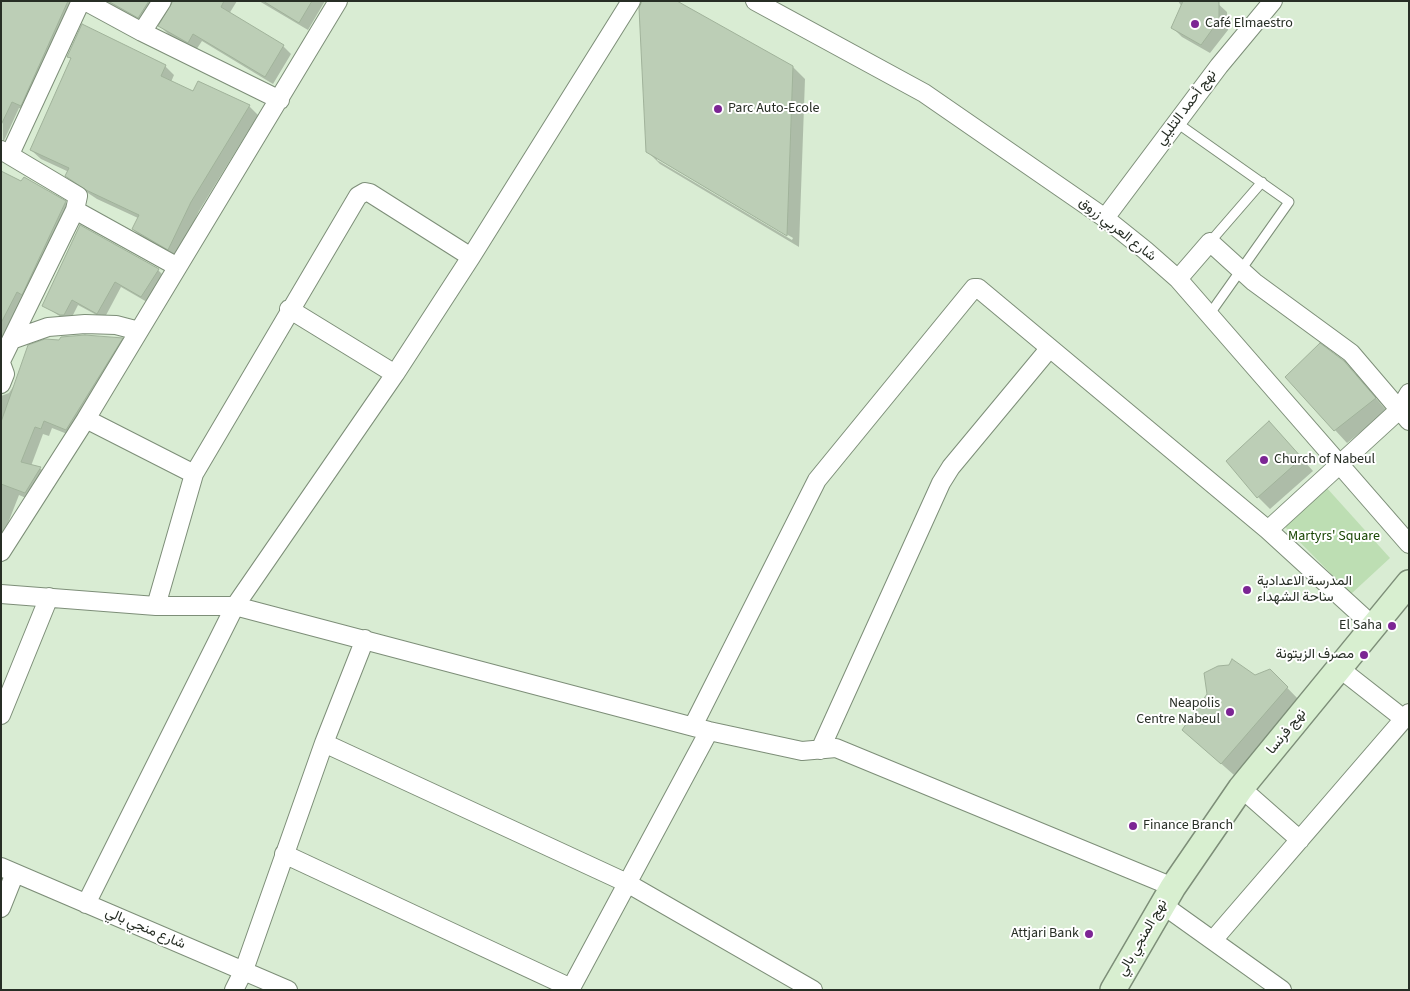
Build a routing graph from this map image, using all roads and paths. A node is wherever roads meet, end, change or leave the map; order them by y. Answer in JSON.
{"nodes":[{"id":1,"x":81,"y":1,"type":"edge"},
{"id":2,"x":85,"y":1,"type":"edge"},
{"id":3,"x":162,"y":1,"type":"edge"},
{"id":4,"x":338,"y":1,"type":"edge"},
{"id":5,"x":631,"y":1,"type":"edge"},
{"id":6,"x":755,"y":1,"type":"edge"},
{"id":7,"x":1273,"y":1,"type":"edge"},
{"id":8,"x":142,"y":32,"type":"junction"},
{"id":9,"x":280,"y":100,"type":"junction"},
{"id":10,"x":1177,"y":123,"type":"junction"},
{"id":11,"x":6,"y":152,"type":"edge"},
{"id":12,"x":1262,"y":182,"type":"junction"},
{"id":13,"x":75,"y":210,"type":"junction"},
{"id":14,"x":1104,"y":218,"type":"junction"},
{"id":15,"x":1210,"y":242,"type":"junction"},
{"id":16,"x":471,"y":257,"type":"junction"},
{"id":17,"x":176,"y":266,"type":"junction"},
{"id":18,"x":1241,"y":270,"type":"junction"},
{"id":19,"x":1178,"y":280,"type":"junction"},
{"id":20,"x":289,"y":309,"type":"junction"},
{"id":21,"x":1208,"y":316,"type":"junction"},
{"id":22,"x":139,"y":331,"type":"junction"},
{"id":23,"x":14,"y":339,"type":"junction"},
{"id":24,"x":1049,"y":349,"type":"junction"},
{"id":25,"x":1,"y":362,"type":"edge"},
{"id":26,"x":395,"y":374,"type":"junction"},
{"id":27,"x":1,"y":384,"type":"edge"},
{"id":28,"x":1409,"y":393,"type":"edge"},
{"id":29,"x":1404,"y":416,"type":"edge"},
{"id":30,"x":86,"y":419,"type":"junction"},
{"id":31,"x":1339,"y":465,"type":"junction"},
{"id":32,"x":194,"y":474,"type":"junction"},
{"id":33,"x":1268,"y":530,"type":"junction"},
{"id":34,"x":1409,"y":544,"type":"edge"},
{"id":35,"x":1,"y":552,"type":"edge"},
{"id":36,"x":1409,"y":583,"type":"edge"},
{"id":37,"x":1,"y":594,"type":"edge"},
{"id":38,"x":49,"y":597,"type":"junction"},
{"id":39,"x":156,"y":606,"type":"junction"},
{"id":40,"x":234,"y":606,"type":"junction"},
{"id":41,"x":1373,"y":626,"type":"junction"},
{"id":42,"x":365,"y":640,"type":"junction"},
{"id":43,"x":1339,"y":668,"type":"junction"},
{"id":44,"x":1,"y":715,"type":"edge"},
{"id":45,"x":1406,"y":716,"type":"edge"},
{"id":46,"x":701,"y":728,"type":"junction"},
{"id":47,"x":324,"y":743,"type":"junction"},
{"id":48,"x":820,"y":750,"type":"junction"},
{"id":49,"x":1241,"y":788,"type":"junction"},
{"id":50,"x":1300,"y":840,"type":"junction"},
{"id":51,"x":284,"y":854,"type":"junction"},
{"id":52,"x":8,"y":870,"type":"edge"},
{"id":53,"x":627,"y":883,"type":"junction"},
{"id":54,"x":1168,"y":896,"type":"junction"},
{"id":55,"x":86,"y":904,"type":"junction"},
{"id":56,"x":1,"y":908,"type":"edge"},
{"id":57,"x":1214,"y":940,"type":"junction"},
{"id":58,"x":244,"y":970,"type":"junction"},
{"id":59,"x":571,"y":989,"type":"edge"},
{"id":60,"x":234,"y":990,"type":"edge"},
{"id":61,"x":288,"y":990,"type":"edge"},
{"id":62,"x":813,"y":990,"type":"edge"},
{"id":63,"x":1113,"y":990,"type":"edge"},
{"id":64,"x":1282,"y":990,"type":"edge"}],
"edges":[{"from":1,"to":11,"type":"street"},
{"from":2,"to":8,"type":"street"},
{"from":3,"to":8,"type":"street"},
{"from":4,"to":9,"type":"street"},
{"from":5,"to":16,"type":"street"},
{"from":6,"to":14,"type":"street","name":"شارع العربي زروق"},
{"from":7,"to":10,"type":"street","name":"نهج أحمد التليلي"},
{"from":8,"to":9,"type":"street"},
{"from":9,"to":17,"type":"street"},
{"from":10,"to":12,"type":"lane"},
{"from":10,"to":14,"type":"street","name":"نهج أحمد التليلي"},
{"from":11,"to":13,"type":"street"},
{"from":12,"to":15,"type":"lane"},
{"from":12,"to":18,"type":"lane"},
{"from":13,"to":17,"type":"street"},
{"from":13,"to":23,"type":"street"},
{"from":14,"to":19,"type":"street","name":"شارع العربي زروق"},
{"from":15,"to":18,"type":"street"},
{"from":15,"to":19,"type":"street"},
{"from":16,"to":20,"type":"street"},
{"from":16,"to":26,"type":"street"},
{"from":17,"to":22,"type":"street"},
{"from":18,"to":21,"type":"lane"},
{"from":18,"to":29,"type":"street"},
{"from":19,"to":21,"type":"street","name":"شارع العربي زروق"},
{"from":20,"to":26,"type":"street"},
{"from":20,"to":32,"type":"street"},
{"from":21,"to":31,"type":"street","name":"شارع العربي زروق"},
{"from":22,"to":23,"type":"street"},
{"from":22,"to":30,"type":"street"},
{"from":23,"to":25,"type":"street"},
{"from":24,"to":33,"type":"street"},
{"from":24,"to":46,"type":"street"},
{"from":24,"to":48,"type":"street"},
{"from":25,"to":27,"type":"street"},
{"from":26,"to":40,"type":"street"},
{"from":28,"to":29,"type":"street"},
{"from":29,"to":31,"type":"street"},
{"from":30,"to":32,"type":"street"},
{"from":30,"to":35,"type":"street"},
{"from":31,"to":33,"type":"street"},
{"from":31,"to":34,"type":"street","name":"شارع العربي زروق"},
{"from":32,"to":39,"type":"street"},
{"from":33,"to":41,"type":"street"},
{"from":36,"to":41,"type":"street","name":"نهج فرنسا"},
{"from":37,"to":38,"type":"street"},
{"from":38,"to":39,"type":"street"},
{"from":38,"to":44,"type":"street"},
{"from":39,"to":40,"type":"street"},
{"from":40,"to":42,"type":"street"},
{"from":40,"to":55,"type":"street"},
{"from":41,"to":43,"type":"street","name":"نهج فرنسا"},
{"from":42,"to":46,"type":"street"},
{"from":42,"to":47,"type":"street"},
{"from":43,"to":45,"type":"street"},
{"from":43,"to":49,"type":"street","name":"نهج فرنسا"},
{"from":45,"to":50,"type":"street"},
{"from":46,"to":48,"type":"street"},
{"from":46,"to":53,"type":"street"},
{"from":47,"to":51,"type":"street"},
{"from":47,"to":53,"type":"street"},
{"from":48,"to":54,"type":"street"},
{"from":49,"to":50,"type":"street"},
{"from":49,"to":54,"type":"street","name":"نهج فرنسا"},
{"from":50,"to":57,"type":"street"},
{"from":51,"to":58,"type":"street"},
{"from":51,"to":59,"type":"street"},
{"from":52,"to":55,"type":"street","name":"شارع منجي بالي"},
{"from":52,"to":56,"type":"street"},
{"from":53,"to":59,"type":"street"},
{"from":53,"to":62,"type":"street"},
{"from":54,"to":57,"type":"street"},
{"from":54,"to":63,"type":"street","name":"نهج المنجي بالي"},
{"from":55,"to":58,"type":"street","name":"شارع منجي بالي"},
{"from":57,"to":64,"type":"street"},
{"from":58,"to":60,"type":"street"},
{"from":58,"to":61,"type":"street","name":"شارع منجي بالي"}]}
